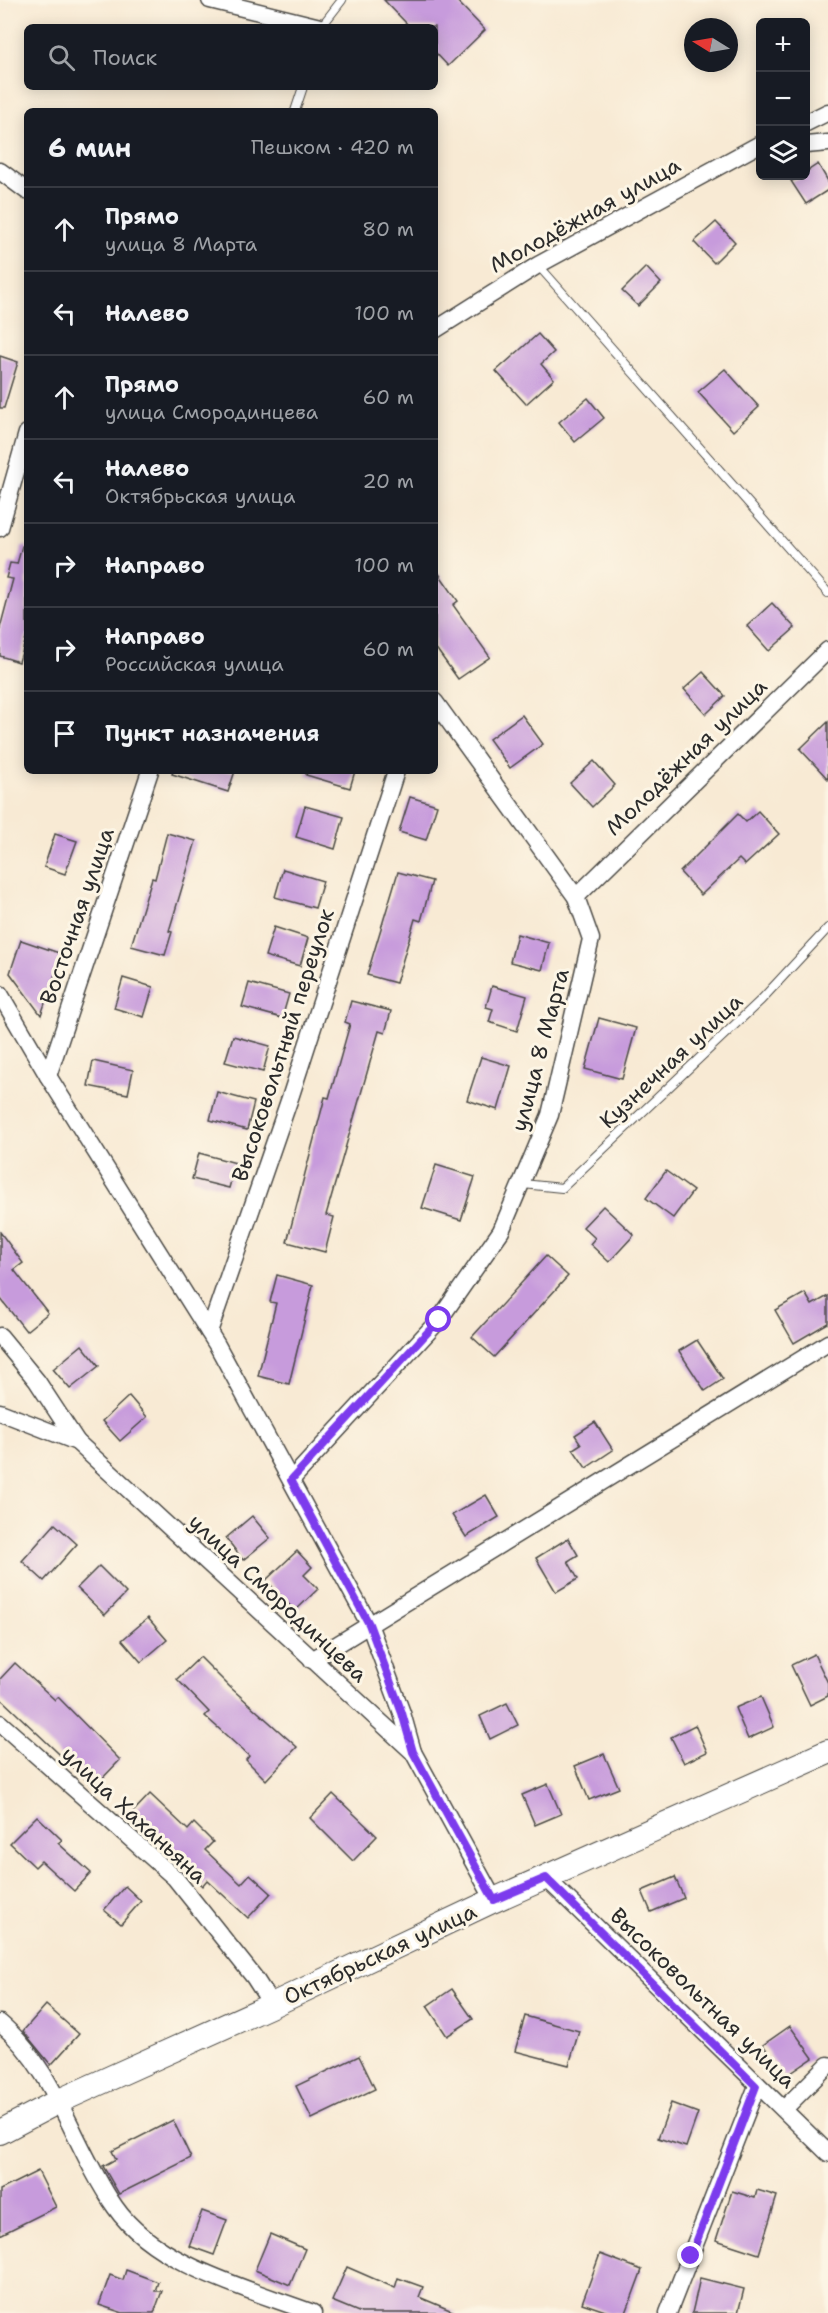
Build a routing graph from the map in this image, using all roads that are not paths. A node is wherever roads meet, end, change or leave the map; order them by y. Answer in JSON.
{"nodes":[{"id":1,"x":210,"y":0,"type":"edge"},
{"id":2,"x":342,"y":0,"type":"edge"},
{"id":3,"x":309,"y":24,"type":"edge"},
{"id":4,"x":323,"y":24,"type":"edge"},
{"id":5,"x":302,"y":90,"type":"edge"},
{"id":6,"x":296,"y":108,"type":"edge"},
{"id":7,"x":828,"y":112,"type":"edge"},
{"id":8,"x":810,"y":121,"type":"edge"},
{"id":9,"x":828,"y":143,"type":"edge"},
{"id":10,"x":810,"y":145,"type":"edge"},
{"id":11,"x":756,"y":148,"type":"edge"},
{"id":12,"x":0,"y":171,"type":"edge"},
{"id":13,"x":24,"y":188,"type":"edge"},
{"id":14,"x":538,"y":265,"type":"junction"},
{"id":15,"x":438,"y":328,"type":"edge"},
{"id":16,"x":24,"y":444,"type":"edge"},
{"id":17,"x":0,"y":528,"type":"edge"},
{"id":18,"x":828,"y":593,"type":"edge"},
{"id":19,"x":828,"y":650,"type":"edge"},
{"id":20,"x":438,"y":706,"type":"edge"},
{"id":21,"x":149,"y":774,"type":"edge"},
{"id":22,"x":395,"y":774,"type":"edge"},
{"id":23,"x":576,"y":897,"type":"junction"},
{"id":24,"x":828,"y":928,"type":"edge"},
{"id":25,"x":0,"y":994,"type":"edge"},
{"id":26,"x":48,"y":1076,"type":"junction"},
{"id":27,"x":523,"y":1184,"type":"junction"},
{"id":28,"x":209,"y":1332,"type":"junction"},
{"id":29,"x":0,"y":1336,"type":"edge"},
{"id":30,"x":828,"y":1342,"type":"edge"},
{"id":31,"x":0,"y":1412,"type":"edge"},
{"id":32,"x":77,"y":1442,"type":"junction"},
{"id":33,"x":291,"y":1480,"type":"junction"},
{"id":34,"x":369,"y":1624,"type":"junction"},
{"id":35,"x":312,"y":1660,"type":"junction"},
{"id":36,"x":0,"y":1723,"type":"edge"},
{"id":37,"x":413,"y":1752,"type":"junction"},
{"id":38,"x":828,"y":1752,"type":"edge"},
{"id":39,"x":546,"y":1878,"type":"junction"},
{"id":40,"x":494,"y":1900,"type":"junction"},
{"id":41,"x":272,"y":2005,"type":"junction"},
{"id":42,"x":0,"y":2023,"type":"edge"},
{"id":43,"x":828,"y":2065,"type":"edge"},
{"id":44,"x":756,"y":2086,"type":"junction"},
{"id":45,"x":57,"y":2102,"type":"junction"},
{"id":46,"x":785,"y":2108,"type":"junction"},
{"id":47,"x":0,"y":2132,"type":"edge"},
{"id":48,"x":828,"y":2153,"type":"edge"},
{"id":49,"x":313,"y":2313,"type":"edge"},
{"id":50,"x":668,"y":2313,"type":"edge"}],
"edges":[{"from":1,"to":3,"type":"street"},
{"from":2,"to":4,"type":"lane"},
{"from":5,"to":6,"type":"lane"},
{"from":7,"to":8,"type":"street"},
{"from":9,"to":10,"type":"street"},
{"from":11,"to":14,"type":"street","name":"Молодёжная улица"},
{"from":12,"to":13,"type":"street"},
{"from":14,"to":15,"type":"street","name":"Молодёжная улица"},
{"from":14,"to":18,"type":"lane"},
{"from":16,"to":17,"type":"street"},
{"from":19,"to":23,"type":"street","name":"Молодёжная улица"},
{"from":20,"to":23,"type":"street","name":"улица 8 Марта"},
{"from":21,"to":26,"type":"street","name":"Восточная улица"},
{"from":22,"to":28,"type":"street","name":"Высоковольтный переулок"},
{"from":23,"to":27,"type":"street","name":"улица 8 Марта"},
{"from":24,"to":27,"type":"lane","name":"Кузнечная улица"},
{"from":25,"to":26,"type":"street"},
{"from":26,"to":28,"type":"street"},
{"from":27,"to":33,"type":"street","name":"улица 8 Марта"},
{"from":28,"to":33,"type":"street"},
{"from":29,"to":32,"type":"street"},
{"from":30,"to":34,"type":"street"},
{"from":31,"to":32,"type":"street","name":"улица Смородинцева"},
{"from":32,"to":35,"type":"street","name":"улица Смородинцева"},
{"from":33,"to":34,"type":"street"},
{"from":34,"to":35,"type":"street"},
{"from":34,"to":37,"type":"street"},
{"from":35,"to":37,"type":"street","name":"улица Смородинцева"},
{"from":36,"to":41,"type":"street","name":"улица Хаханьяна"},
{"from":37,"to":40,"type":"street","name":"улица Смородинцева"},
{"from":38,"to":39,"type":"street","name":"Октябрьская улица"},
{"from":39,"to":40,"type":"street","name":"Октябрьская улица"},
{"from":39,"to":44,"type":"street","name":"Высоковольтная улица"},
{"from":40,"to":41,"type":"street","name":"Октябрьская улица"},
{"from":41,"to":45,"type":"street","name":"Октябрьская улица"},
{"from":42,"to":45,"type":"street"},
{"from":43,"to":46,"type":"street"},
{"from":44,"to":46,"type":"street","name":"Высоковольтная улица"},
{"from":44,"to":50,"type":"street"},
{"from":45,"to":47,"type":"street","name":"Октябрьская улица"},
{"from":45,"to":49,"type":"street"},
{"from":46,"to":48,"type":"street","name":"Высоковольтная улица"}]}
